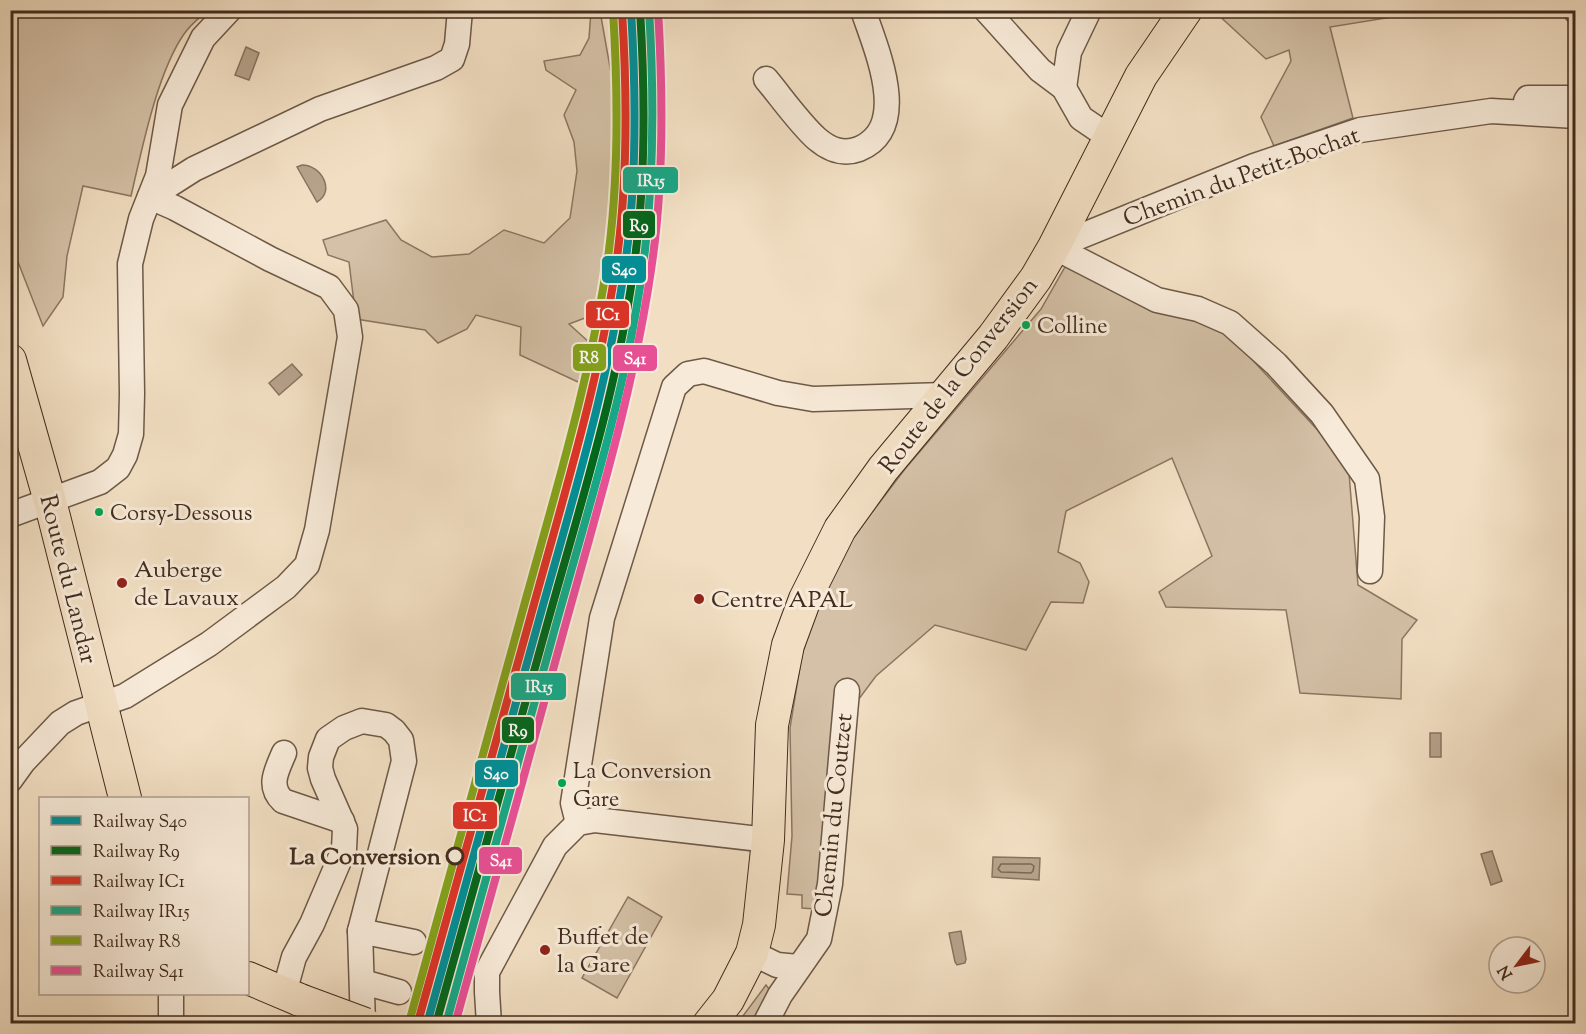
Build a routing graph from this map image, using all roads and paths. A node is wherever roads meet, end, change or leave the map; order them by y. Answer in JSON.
{"nodes":[{"id":1,"x":229,"y":10,"type":"edge"},
{"id":2,"x":460,"y":10,"type":"edge"},
{"id":3,"x":863,"y":10,"type":"edge"},
{"id":4,"x":986,"y":10,"type":"edge"},
{"id":5,"x":1089,"y":10,"type":"edge"},
{"id":6,"x":1186,"y":10,"type":"edge"},
{"id":7,"x":766,"y":79,"type":"dead end"},
{"id":8,"x":1064,"y":88,"type":"junction"},
{"id":9,"x":1575,"y":98,"type":"edge"},
{"id":10,"x":1516,"y":111,"type":"junction"},
{"id":11,"x":1575,"y":116,"type":"edge"},
{"id":12,"x":1109,"y":138,"type":"junction"},
{"id":13,"x":150,"y":197,"type":"junction"},
{"id":14,"x":1054,"y":247,"type":"junction"},
{"id":15,"x":10,"y":360,"type":"edge"},
{"id":16,"x":945,"y":395,"type":"junction"},
{"id":17,"x":50,"y":501,"type":"junction"},
{"id":18,"x":10,"y":515,"type":"edge"},
{"id":19,"x":1370,"y":571,"type":"dead end"},
{"id":20,"x":847,"y":691,"type":"dead end"},
{"id":21,"x":101,"y":705,"type":"junction"},
{"id":22,"x":284,"y":753,"type":"dead end"},
{"id":23,"x":10,"y":780,"type":"edge"},
{"id":24,"x":125,"y":797,"type":"edge"},
{"id":25,"x":342,"y":821,"type":"junction"},
{"id":26,"x":578,"y":823,"type":"junction"},
{"id":27,"x":768,"y":840,"type":"junction"},
{"id":28,"x":360,"y":931,"type":"junction"},
{"id":29,"x":414,"y":942,"type":"dead end"},
{"id":30,"x":752,"y":954,"type":"junction"},
{"id":31,"x":798,"y":968,"type":"junction"},
{"id":32,"x":249,"y":978,"type":"edge"},
{"id":33,"x":363,"y":982,"type":"junction"},
{"id":34,"x":399,"y":992,"type":"dead end"},
{"id":35,"x":171,"y":995,"type":"edge"},
{"id":36,"x":292,"y":996,"type":"junction"},
{"id":37,"x":171,"y":1023,"type":"edge"},
{"id":38,"x":364,"y":1023,"type":"edge"},
{"id":39,"x":489,"y":1023,"type":"edge"},
{"id":40,"x":709,"y":1023,"type":"edge"},
{"id":41,"x":765,"y":1023,"type":"edge"}],
"edges":[{"from":1,"to":13,"type":"street"},
{"from":2,"to":13,"type":"street"},
{"from":3,"to":7,"type":"street"},
{"from":4,"to":8,"type":"street"},
{"from":5,"to":8,"type":"street"},
{"from":6,"to":12,"type":"main road","name":"Route de la Conversion"},
{"from":8,"to":12,"type":"street"},
{"from":9,"to":10,"type":"street"},
{"from":10,"to":11,"type":"street","name":"Chemin du Petit-Bochat"},
{"from":10,"to":14,"type":"street","name":"Chemin du Petit-Bochat"},
{"from":12,"to":14,"type":"main road","name":"Route de la Conversion"},
{"from":13,"to":17,"type":"street"},
{"from":13,"to":21,"type":"street"},
{"from":14,"to":16,"type":"main road","name":"Route de la Conversion"},
{"from":14,"to":19,"type":"street"},
{"from":15,"to":17,"type":"main road","name":"Route du Landar"},
{"from":16,"to":26,"type":"street"},
{"from":16,"to":27,"type":"main road","name":"Route de la Conversion"},
{"from":17,"to":18,"type":"street"},
{"from":17,"to":21,"type":"main road","name":"Route du Landar"},
{"from":20,"to":31,"type":"street","name":"Chemin du Coutzet"},
{"from":21,"to":23,"type":"street"},
{"from":21,"to":24,"type":"main road","name":"Route du Landar"},
{"from":22,"to":25,"type":"street"},
{"from":25,"to":28,"type":"street"},
{"from":25,"to":36,"type":"street"},
{"from":26,"to":27,"type":"street"},
{"from":26,"to":39,"type":"street"},
{"from":27,"to":30,"type":"main road"},
{"from":28,"to":29,"type":"street"},
{"from":28,"to":33,"type":"street"},
{"from":30,"to":31,"type":"street"},
{"from":30,"to":40,"type":"main road"},
{"from":31,"to":41,"type":"street","name":"Chemin du Coutzet"},
{"from":32,"to":36,"type":"main road"},
{"from":33,"to":34,"type":"street"},
{"from":33,"to":38,"type":"street"},
{"from":35,"to":37,"type":"street"},
{"from":36,"to":38,"type":"main road","bridge":true}]}
